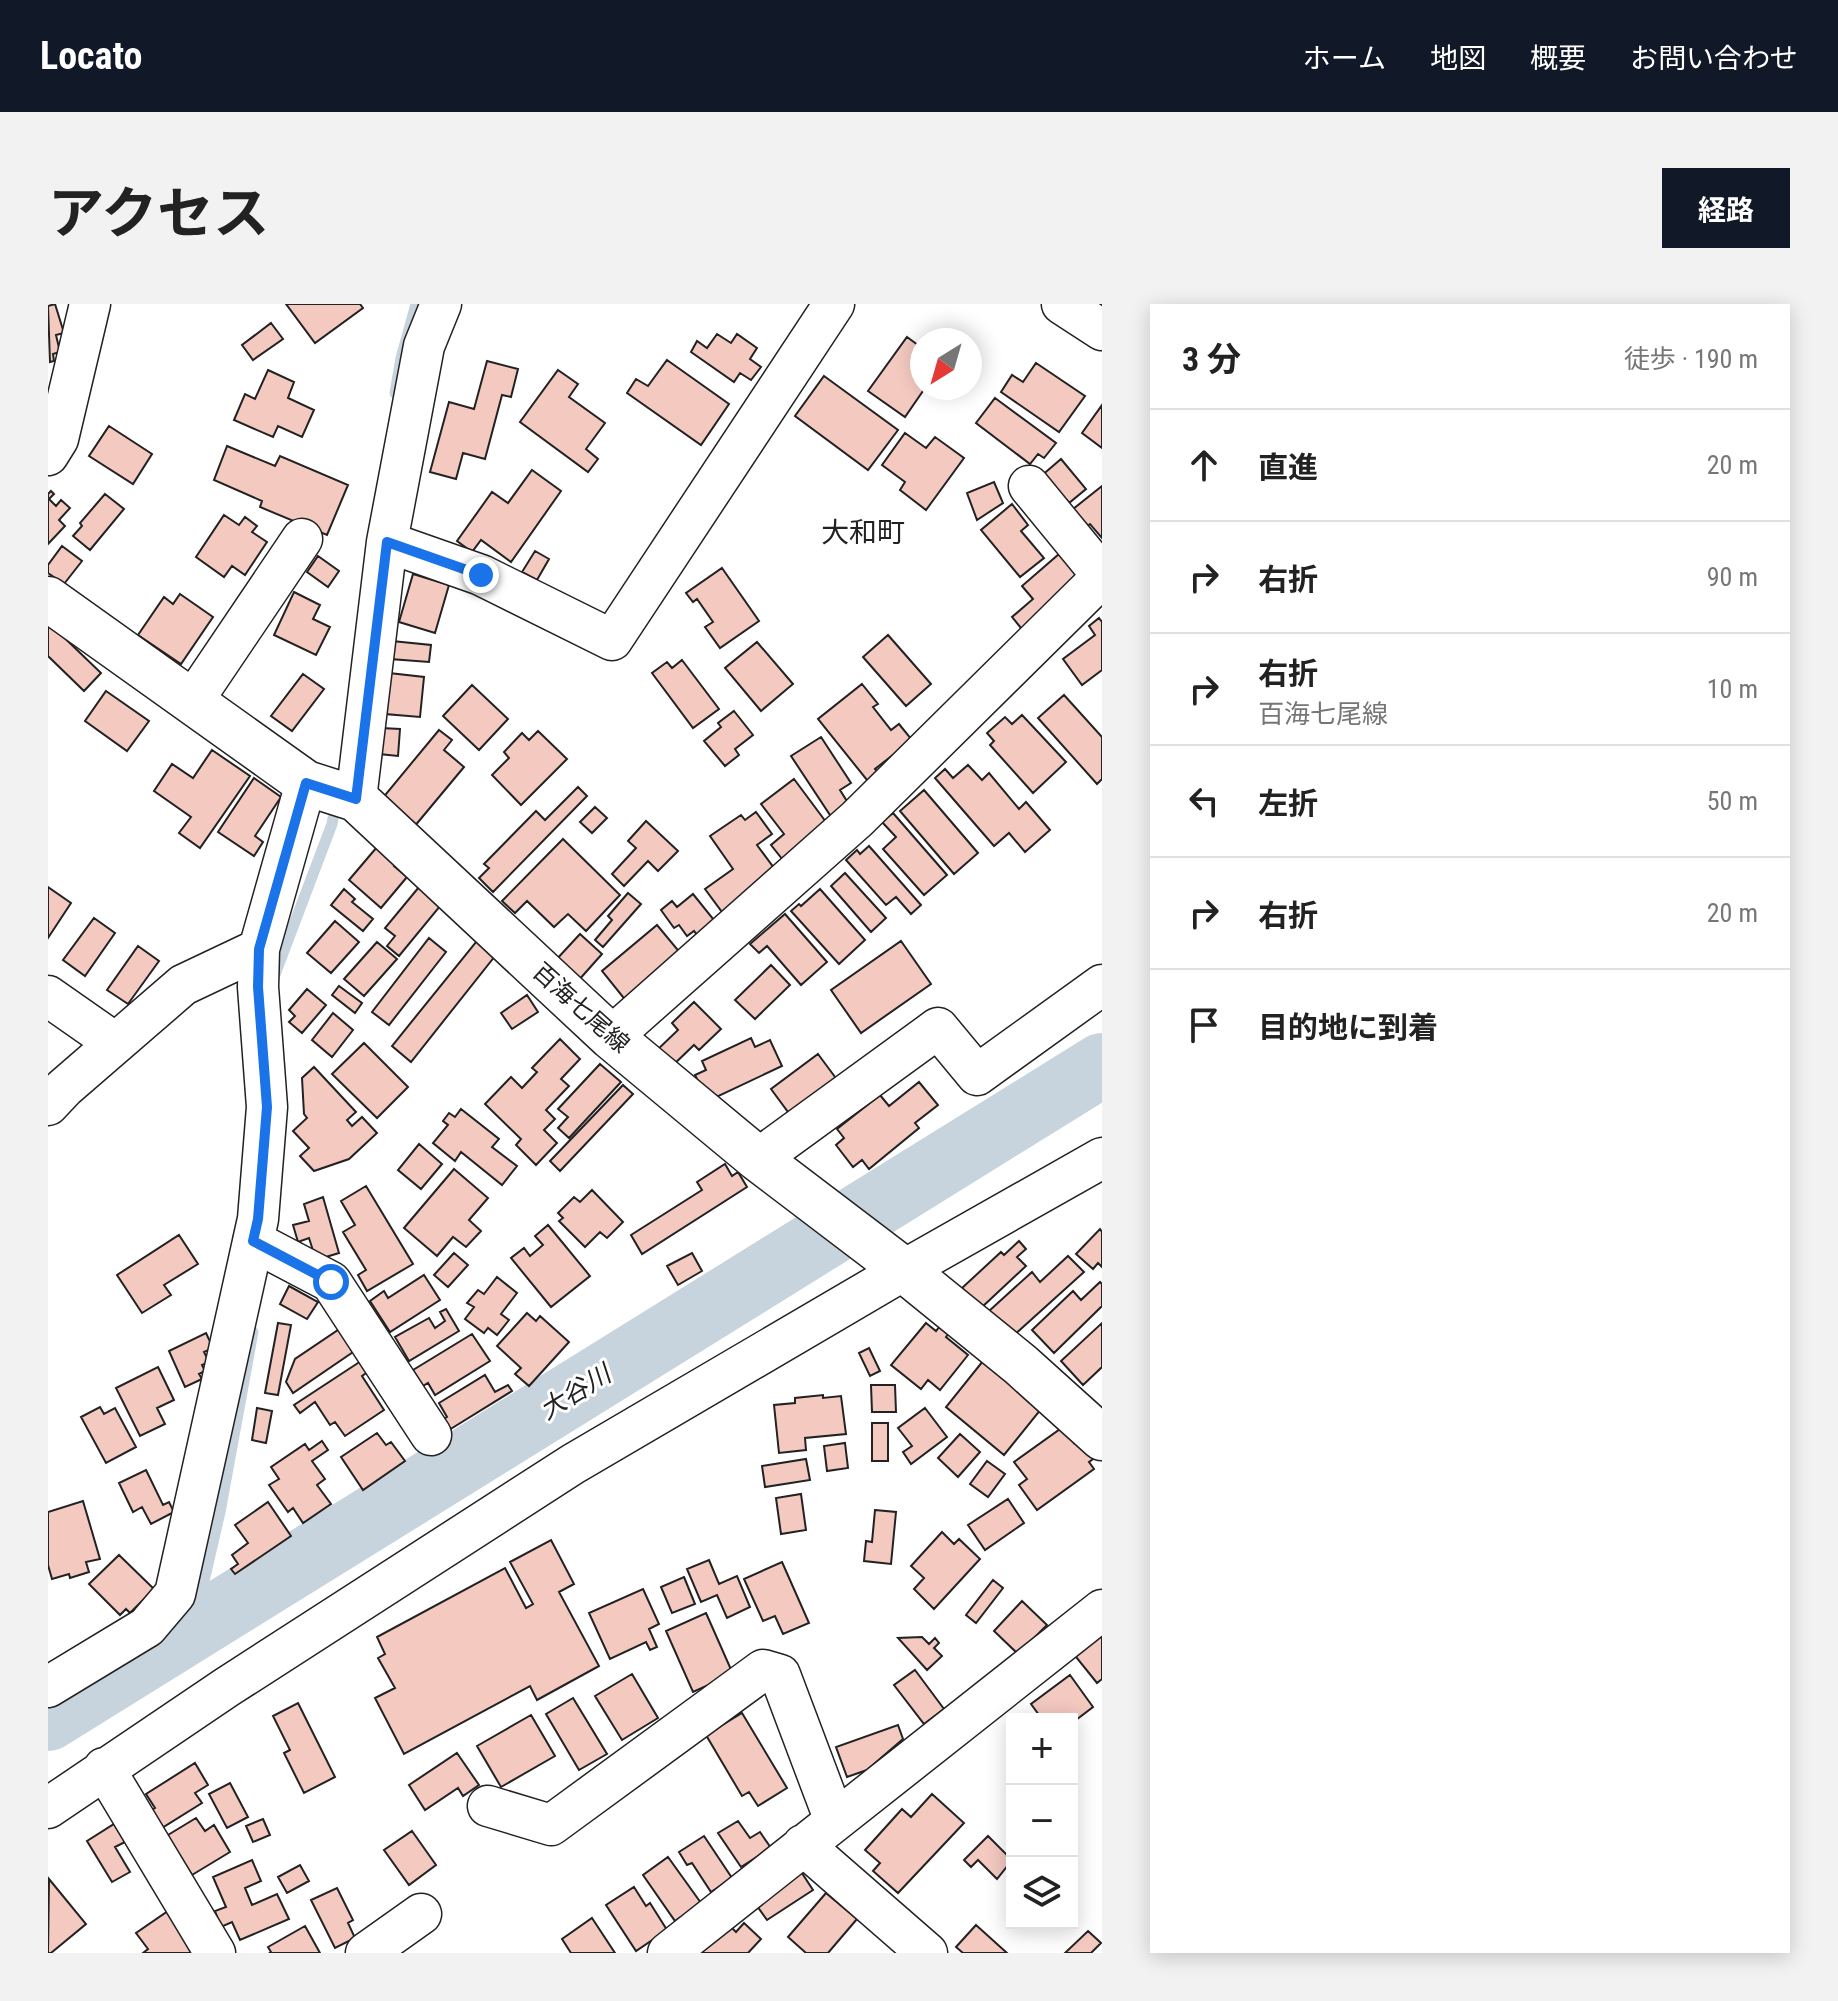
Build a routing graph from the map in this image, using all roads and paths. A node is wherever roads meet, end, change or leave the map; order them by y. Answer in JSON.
{"nodes":[{"id":1,"x":90,"y":304,"type":"edge"},
{"id":2,"x":441,"y":304,"type":"edge"},
{"id":3,"x":834,"y":304,"type":"edge"},
{"id":4,"x":1062,"y":304,"type":"edge"},
{"id":5,"x":1102,"y":330,"type":"edge"},
{"id":6,"x":48,"y":455,"type":"edge"},
{"id":7,"x":1029,"y":486,"type":"dead end"},
{"id":8,"x":302,"y":539,"type":"dead end"},
{"id":9,"x":387,"y":542,"type":"junction"},
{"id":10,"x":1102,"y":576,"type":"edge"},
{"id":11,"x":48,"y":599,"type":"edge"},
{"id":12,"x":192,"y":702,"type":"junction"},
{"id":13,"x":333,"y":792,"type":"junction"},
{"id":14,"x":259,"y":949,"type":"junction"},
{"id":15,"x":1102,"y":985,"type":"edge"},
{"id":16,"x":48,"y":996,"type":"edge"},
{"id":17,"x":611,"y":1037,"type":"junction"},
{"id":18,"x":115,"y":1043,"type":"junction"},
{"id":19,"x":48,"y":1105,"type":"edge"},
{"id":20,"x":1102,"y":1158,"type":"edge"},
{"id":21,"x":758,"y":1159,"type":"junction"},
{"id":22,"x":253,"y":1241,"type":"junction"},
{"id":23,"x":888,"y":1258,"type":"junction"},
{"id":24,"x":431,"y":1435,"type":"dead end"},
{"id":25,"x":1102,"y":1438,"type":"edge"},
{"id":26,"x":1102,"y":1610,"type":"edge"},
{"id":27,"x":48,"y":1687,"type":"edge"},
{"id":28,"x":104,"y":1768,"type":"junction"},
{"id":29,"x":488,"y":1806,"type":"dead end"},
{"id":30,"x":48,"y":1808,"type":"edge"},
{"id":31,"x":835,"y":1821,"type":"junction"},
{"id":32,"x":803,"y":1845,"type":"junction"},
{"id":33,"x":421,"y":1914,"type":"dead end"},
{"id":34,"x":215,"y":1953,"type":"edge"},
{"id":35,"x":366,"y":1953,"type":"edge"},
{"id":36,"x":668,"y":1953,"type":"edge"},
{"id":37,"x":927,"y":1953,"type":"edge"}],
"edges":[{"from":1,"to":6,"type":"street"},
{"from":2,"to":9,"type":"street"},
{"from":3,"to":9,"type":"street"},
{"from":4,"to":5,"type":"street"},
{"from":7,"to":10,"type":"street"},
{"from":8,"to":12,"type":"street"},
{"from":9,"to":13,"type":"street"},
{"from":10,"to":17,"type":"street"},
{"from":11,"to":12,"type":"main road","name":"百海七尾線"},
{"from":12,"to":13,"type":"main road","name":"百海七尾線"},
{"from":13,"to":14,"type":"street"},
{"from":13,"to":17,"type":"main road","name":"百海七尾線"},
{"from":14,"to":18,"type":"street"},
{"from":14,"to":22,"type":"street"},
{"from":15,"to":21,"type":"street"},
{"from":16,"to":18,"type":"street"},
{"from":17,"to":21,"type":"main road","name":"百海七尾線"},
{"from":18,"to":19,"type":"street"},
{"from":20,"to":23,"type":"street"},
{"from":21,"to":23,"type":"main road","name":"百海七尾線"},
{"from":22,"to":24,"type":"street"},
{"from":22,"to":27,"type":"street"},
{"from":23,"to":25,"type":"main road","name":"百海七尾線"},
{"from":23,"to":28,"type":"street"},
{"from":26,"to":31,"type":"street"},
{"from":28,"to":30,"type":"street"},
{"from":28,"to":34,"type":"street"},
{"from":29,"to":31,"type":"street"},
{"from":31,"to":32,"type":"street"},
{"from":32,"to":36,"type":"street"},
{"from":32,"to":37,"type":"street"},
{"from":33,"to":35,"type":"street"}]}
